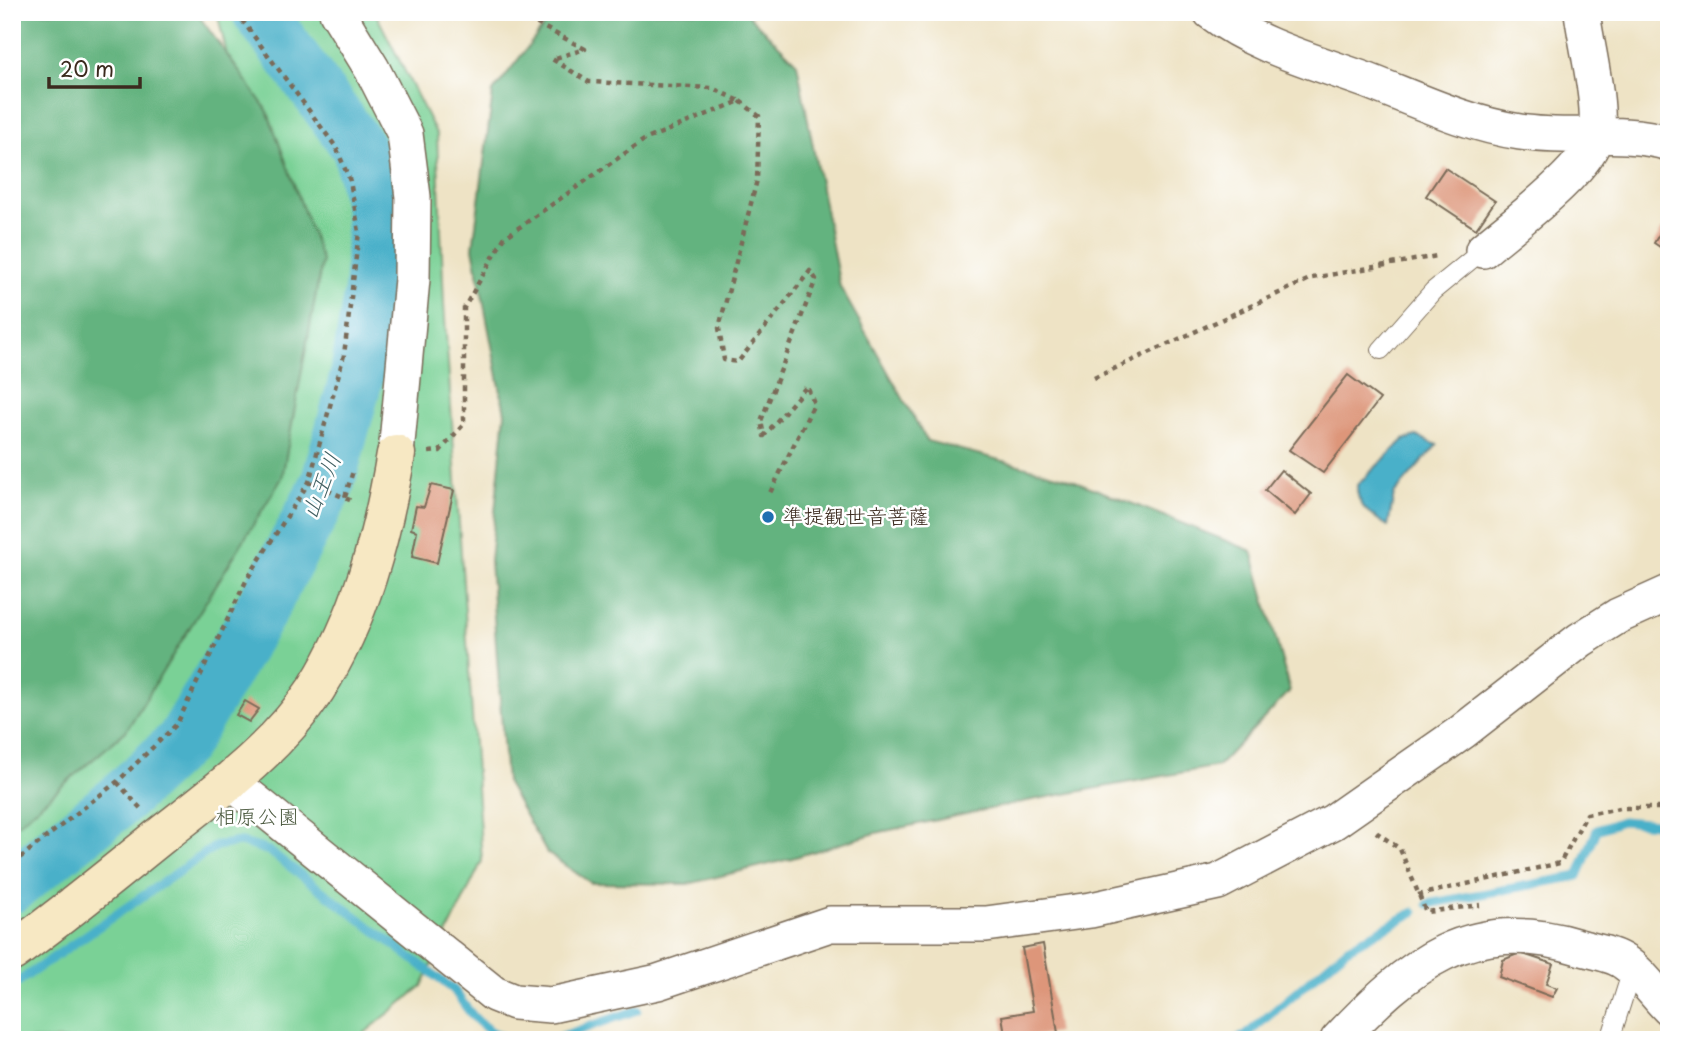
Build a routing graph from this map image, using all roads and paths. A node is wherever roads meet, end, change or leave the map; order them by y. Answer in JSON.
{"nodes":[{"id":1,"x":236,"y":12,"type":"edge"},
{"id":2,"x":337,"y":12,"type":"edge"},
{"id":3,"x":522,"y":12,"type":"edge"},
{"id":4,"x":1211,"y":12,"type":"edge"},
{"id":5,"x":1582,"y":12,"type":"edge"},
{"id":6,"x":740,"y":101,"type":"junction"},
{"id":7,"x":1596,"y":137,"type":"junction"},
{"id":8,"x":1669,"y":143,"type":"edge"},
{"id":9,"x":1483,"y":250,"type":"junction"},
{"id":10,"x":1381,"y":350,"type":"dead end"},
{"id":11,"x":1094,"y":378,"type":"dead end"},
{"id":12,"x":396,"y":454,"type":"junction"},
{"id":13,"x":353,"y":471,"type":"dead end"},
{"id":14,"x":311,"y":484,"type":"junction"},
{"id":15,"x":770,"y":493,"type":"dead end"},
{"id":16,"x":1669,"y":593,"type":"edge"},
{"id":17,"x":231,"y":782,"type":"junction"},
{"id":18,"x":118,"y":784,"type":"junction"},
{"id":19,"x":1669,"y":808,"type":"edge"},
{"id":20,"x":143,"y":811,"type":"dead end"},
{"id":21,"x":1333,"y":822,"type":"junction"},
{"id":22,"x":12,"y":864,"type":"edge"},
{"id":23,"x":1418,"y":895,"type":"junction"},
{"id":24,"x":1485,"y":905,"type":"dead end"},
{"id":25,"x":12,"y":952,"type":"edge"},
{"id":26,"x":1632,"y":970,"type":"junction"},
{"id":27,"x":1669,"y":1008,"type":"edge"},
{"id":28,"x":1338,"y":1040,"type":"edge"},
{"id":29,"x":1610,"y":1040,"type":"edge"}],
"edges":[{"from":1,"to":14,"type":"path"},
{"from":2,"to":12,"type":"street"},
{"from":3,"to":6,"type":"path"},
{"from":4,"to":7,"type":"street"},
{"from":5,"to":7,"type":"street"},
{"from":6,"to":12,"type":"path"},
{"from":6,"to":15,"type":"path"},
{"from":7,"to":8,"type":"street"},
{"from":7,"to":9,"type":"street"},
{"from":9,"to":10,"type":"lane"},
{"from":9,"to":11,"type":"path"},
{"from":12,"to":17,"type":"street"},
{"from":13,"to":14,"type":"path"},
{"from":14,"to":18,"type":"path"},
{"from":16,"to":21,"type":"street"},
{"from":17,"to":21,"type":"street"},
{"from":17,"to":25,"type":"street"},
{"from":18,"to":20,"type":"path"},
{"from":18,"to":22,"type":"path"},
{"from":19,"to":23,"type":"path"},
{"from":21,"to":23,"type":"path"},
{"from":23,"to":24,"type":"path"},
{"from":26,"to":27,"type":"street"},
{"from":26,"to":28,"type":"street"},
{"from":26,"to":29,"type":"lane"}]}
